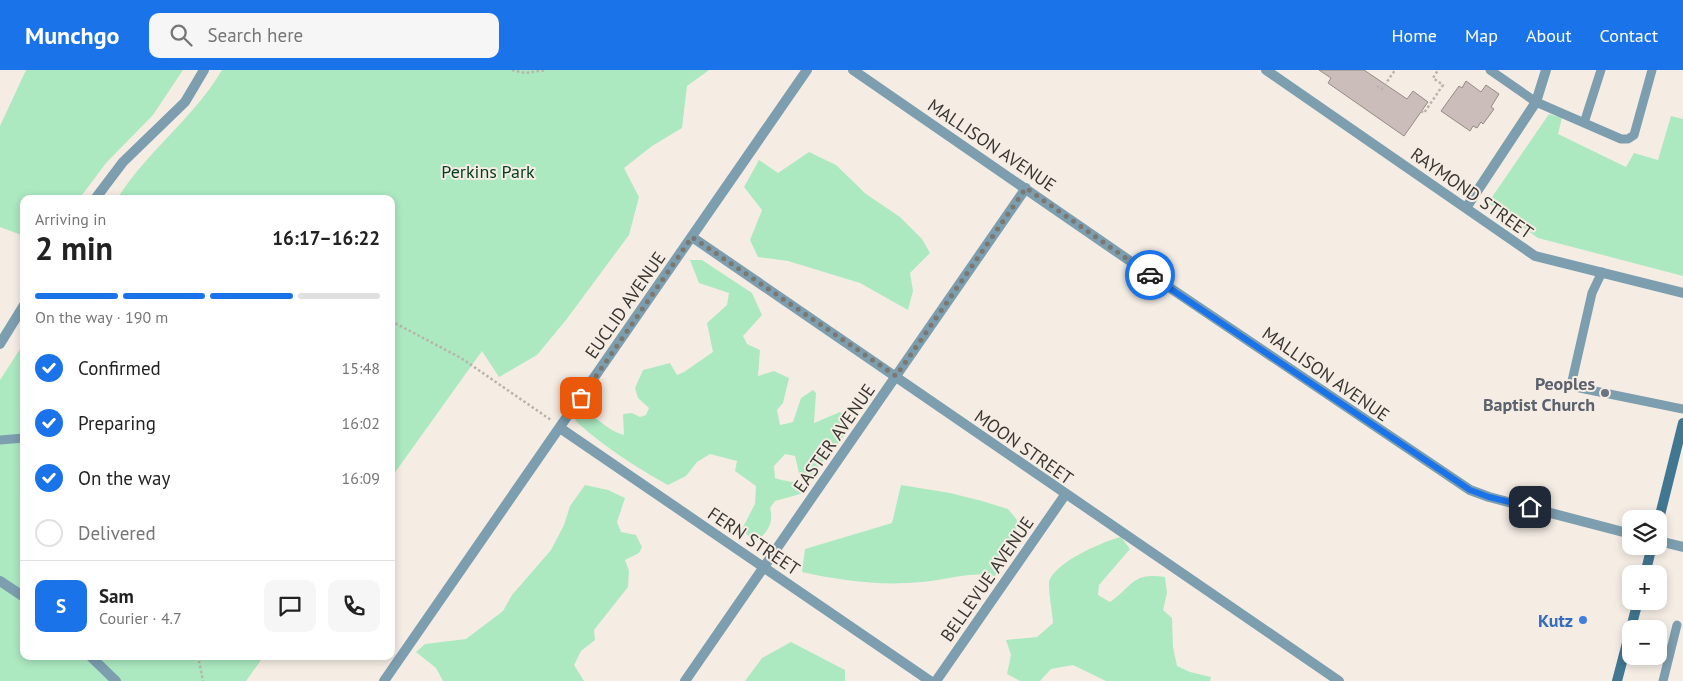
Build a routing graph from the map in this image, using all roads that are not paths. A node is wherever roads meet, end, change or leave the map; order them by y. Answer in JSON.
{"nodes":[{"id":1,"x":204,"y":70,"type":"edge"},
{"id":2,"x":807,"y":70,"type":"edge"},
{"id":3,"x":853,"y":70,"type":"edge"},
{"id":4,"x":1266,"y":70,"type":"edge"},
{"id":5,"x":1490,"y":70,"type":"edge"},
{"id":6,"x":1546,"y":70,"type":"edge"},
{"id":7,"x":1601,"y":70,"type":"edge"},
{"id":8,"x":1652,"y":70,"type":"edge"},
{"id":9,"x":1536,"y":102,"type":"junction"},
{"id":10,"x":1584,"y":123,"type":"junction"},
{"id":11,"x":1026,"y":188,"type":"junction"},
{"id":12,"x":98,"y":195,"type":"edge"},
{"id":13,"x":1466,"y":208,"type":"junction"},
{"id":14,"x":692,"y":237,"type":"junction"},
{"id":15,"x":1602,"y":272,"type":"junction"},
{"id":16,"x":1683,"y":293,"type":"edge"},
{"id":17,"x":20,"y":312,"type":"edge"},
{"id":18,"x":0,"y":344,"type":"edge"},
{"id":19,"x":896,"y":376,"type":"junction"},
{"id":20,"x":1683,"y":409,"type":"edge"},
{"id":21,"x":1683,"y":423,"type":"edge"},
{"id":22,"x":560,"y":428,"type":"junction"},
{"id":23,"x":20,"y":438,"type":"edge"},
{"id":24,"x":0,"y":440,"type":"edge"},
{"id":25,"x":1065,"y":495,"type":"junction"},
{"id":26,"x":1661,"y":510,"type":"edge"},
{"id":27,"x":1622,"y":532,"type":"edge"},
{"id":28,"x":1667,"y":543,"type":"edge"},
{"id":29,"x":1683,"y":547,"type":"edge"},
{"id":30,"x":765,"y":568,"type":"junction"},
{"id":31,"x":0,"y":581,"type":"edge"},
{"id":32,"x":20,"y":594,"type":"edge"},
{"id":33,"x":1636,"y":610,"type":"edge"},
{"id":34,"x":1677,"y":625,"type":"dead end"},
{"id":35,"x":94,"y":660,"type":"edge"},
{"id":36,"x":116,"y":681,"type":"edge"},
{"id":37,"x":384,"y":681,"type":"edge"},
{"id":38,"x":685,"y":681,"type":"edge"},
{"id":39,"x":930,"y":681,"type":"edge"},
{"id":40,"x":936,"y":681,"type":"edge"},
{"id":41,"x":1339,"y":681,"type":"edge"},
{"id":42,"x":1617,"y":681,"type":"edge"},
{"id":43,"x":1663,"y":681,"type":"edge"}],
"edges":[{"from":1,"to":12,"type":"street"},
{"from":2,"to":14,"type":"street","name":"EUCLID AVENUE"},
{"from":3,"to":11,"type":"street","name":"MALLISON AVENUE"},
{"from":4,"to":13,"type":"street","name":"RAYMOND STREET"},
{"from":5,"to":9,"type":"lane"},
{"from":6,"to":9,"type":"street"},
{"from":7,"to":10,"type":"lane"},
{"from":8,"to":10,"type":"lane"},
{"from":9,"to":10,"type":"lane"},
{"from":9,"to":13,"type":"street"},
{"from":11,"to":19,"type":"street","name":"EASTER AVENUE"},
{"from":11,"to":27,"type":"street","name":"MALLISON AVENUE"},
{"from":13,"to":15,"type":"street","name":"RAYMOND STREET"},
{"from":14,"to":19,"type":"street","name":"MOON STREET"},
{"from":14,"to":22,"type":"street","name":"EUCLID AVENUE"},
{"from":15,"to":16,"type":"street","name":"RAYMOND STREET"},
{"from":15,"to":20,"type":"lane"},
{"from":17,"to":18,"type":"street"},
{"from":19,"to":25,"type":"street","name":"MOON STREET"},
{"from":19,"to":30,"type":"street","name":"EASTER AVENUE"},
{"from":21,"to":26,"type":"main road"},
{"from":22,"to":30,"type":"street","name":"FERN STREET"},
{"from":22,"to":37,"type":"street","name":"EUCLID AVENUE"},
{"from":23,"to":24,"type":"lane"},
{"from":25,"to":40,"type":"street","name":"BELLEVUE AVENUE"},
{"from":25,"to":41,"type":"street","name":"MOON STREET"},
{"from":28,"to":29,"type":"street"},
{"from":30,"to":38,"type":"street","name":"EASTER AVENUE"},
{"from":30,"to":39,"type":"street","name":"FERN STREET"},
{"from":31,"to":32,"type":"street"},
{"from":33,"to":42,"type":"main road"},
{"from":34,"to":43,"type":"lane"},
{"from":35,"to":36,"type":"street"}]}
